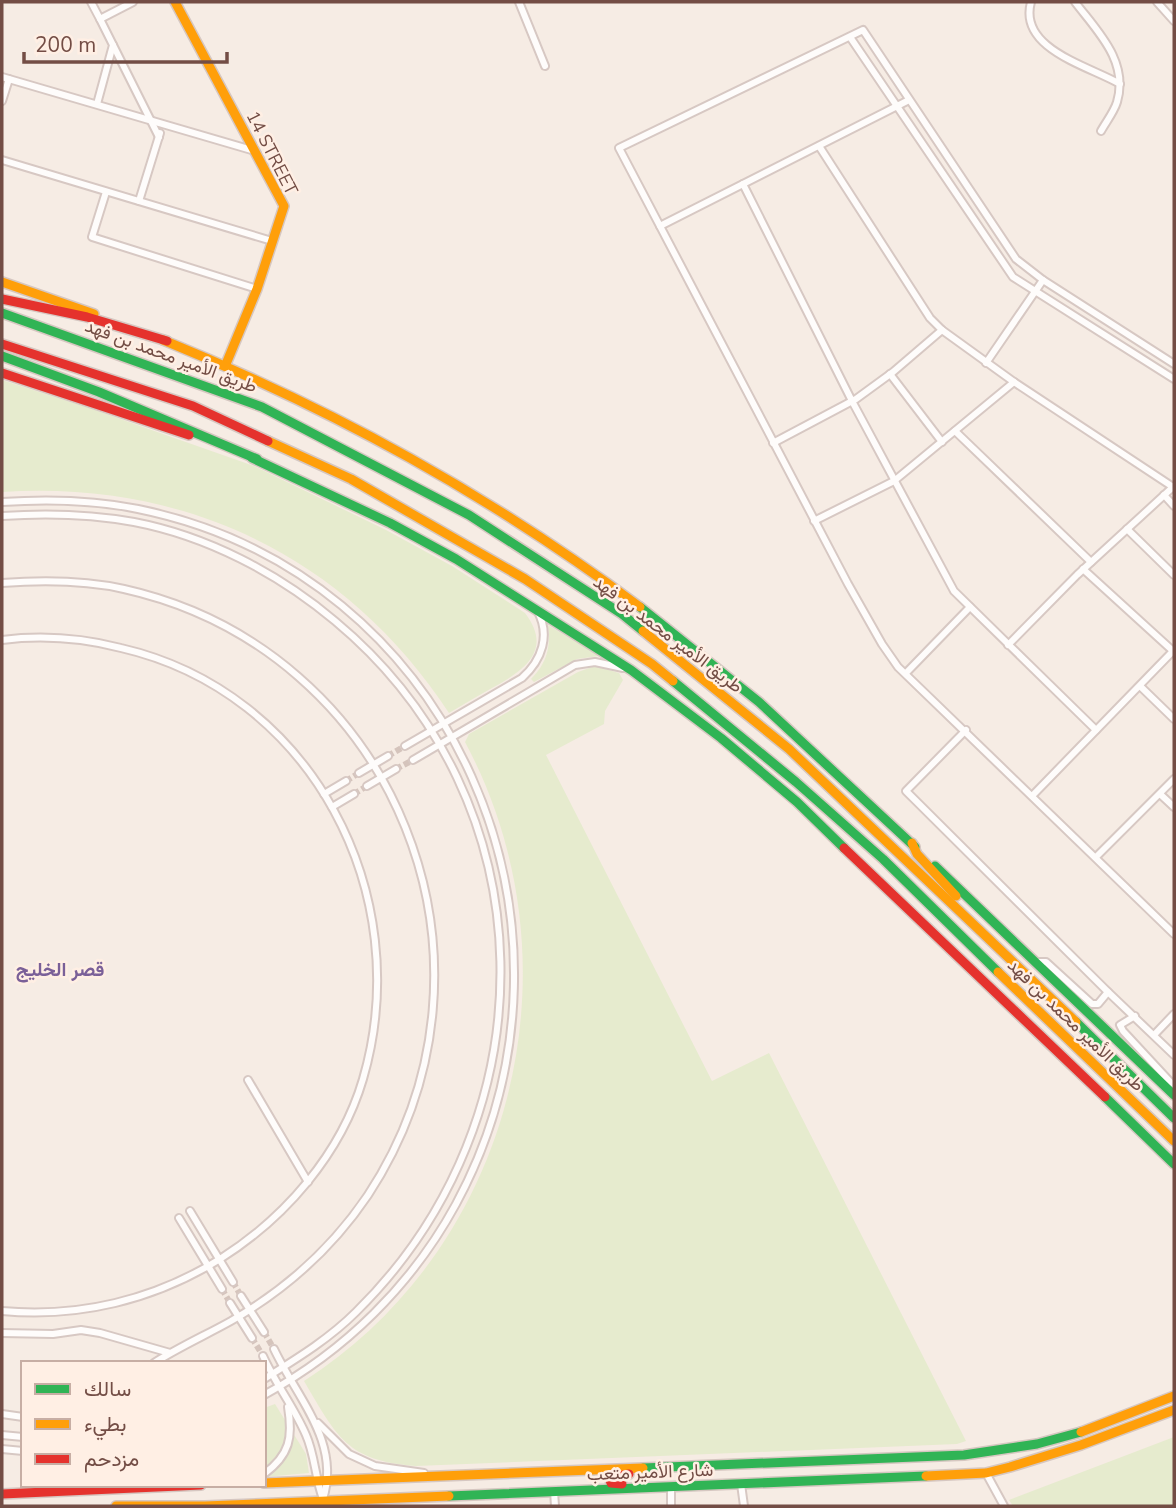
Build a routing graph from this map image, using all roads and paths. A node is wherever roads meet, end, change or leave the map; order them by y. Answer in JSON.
{"nodes":[{"id":1,"x":91,"y":2,"type":"edge"},
{"id":2,"x":134,"y":2,"type":"edge"},
{"id":3,"x":175,"y":2,"type":"edge"},
{"id":4,"x":519,"y":2,"type":"edge"},
{"id":5,"x":1031,"y":2,"type":"edge"},
{"id":6,"x":1075,"y":2,"type":"edge"},
{"id":7,"x":1157,"y":2,"type":"edge"},
{"id":8,"x":100,"y":19,"type":"junction"},
{"id":9,"x":1174,"y":21,"type":"edge"},
{"id":10,"x":850,"y":37,"type":"junction"},
{"id":11,"x":113,"y":45,"type":"junction"},
{"id":12,"x":545,"y":66,"type":"dead end"},
{"id":13,"x":5,"y":78,"type":"edge"},
{"id":14,"x":1120,"y":84,"type":"junction"},
{"id":15,"x":909,"y":100,"type":"junction"},
{"id":16,"x":2,"y":101,"type":"edge"},
{"id":17,"x":97,"y":104,"type":"junction"},
{"id":18,"x":897,"y":107,"type":"junction"},
{"id":19,"x":152,"y":120,"type":"junction"},
{"id":20,"x":163,"y":124,"type":"junction"},
{"id":21,"x":1101,"y":131,"type":"dead end"},
{"id":22,"x":159,"y":137,"type":"junction"},
{"id":23,"x":820,"y":146,"type":"junction"},
{"id":24,"x":255,"y":151,"type":"junction"},
{"id":25,"x":2,"y":160,"type":"edge"},
{"id":26,"x":743,"y":184,"type":"junction"},
{"id":27,"x":106,"y":191,"type":"junction"},
{"id":28,"x":139,"y":201,"type":"junction"},
{"id":29,"x":660,"y":226,"type":"junction"},
{"id":30,"x":272,"y":241,"type":"junction"},
{"id":31,"x":1043,"y":280,"type":"junction"},
{"id":32,"x":2,"y":282,"type":"edge"},
{"id":33,"x":257,"y":289,"type":"junction"},
{"id":34,"x":1036,"y":290,"type":"junction"},
{"id":35,"x":2,"y":299,"type":"edge"},
{"id":36,"x":2,"y":313,"type":"edge"},
{"id":37,"x":942,"y":330,"type":"junction"},
{"id":38,"x":167,"y":341,"type":"junction"},
{"id":39,"x":2,"y":344,"type":"edge"},
{"id":40,"x":2,"y":356,"type":"edge"},
{"id":41,"x":986,"y":363,"type":"junction"},
{"id":42,"x":226,"y":364,"type":"junction"},
{"id":43,"x":1174,"y":364,"type":"edge"},
{"id":44,"x":2,"y":373,"type":"edge"},
{"id":45,"x":890,"y":374,"type":"junction"},
{"id":46,"x":1174,"y":379,"type":"edge"},
{"id":47,"x":1014,"y":382,"type":"junction"},
{"id":48,"x":852,"y":401,"type":"junction"},
{"id":49,"x":955,"y":431,"type":"junction"},
{"id":50,"x":942,"y":442,"type":"junction"},
{"id":51,"x":773,"y":443,"type":"junction"},
{"id":52,"x":257,"y":459,"type":"junction"},
{"id":53,"x":894,"y":481,"type":"junction"},
{"id":54,"x":1173,"y":486,"type":"edge"},
{"id":55,"x":1164,"y":495,"type":"junction"},
{"id":56,"x":2,"y":502,"type":"edge"},
{"id":57,"x":1174,"y":506,"type":"edge"},
{"id":58,"x":2,"y":516,"type":"edge"},
{"id":59,"x":814,"y":521,"type":"junction"},
{"id":60,"x":1127,"y":529,"type":"junction"},
{"id":61,"x":1091,"y":562,"type":"junction"},
{"id":62,"x":1083,"y":569,"type":"junction"},
{"id":63,"x":1174,"y":575,"type":"edge"},
{"id":64,"x":2,"y":583,"type":"edge"},
{"id":65,"x":535,"y":607,"type":"junction"},
{"id":66,"x":970,"y":607,"type":"junction"},
{"id":67,"x":2,"y":640,"type":"edge"},
{"id":68,"x":1008,"y":645,"type":"junction"},
{"id":69,"x":1174,"y":651,"type":"edge"},
{"id":70,"x":631,"y":670,"type":"junction"},
{"id":71,"x":905,"y":673,"type":"junction"},
{"id":72,"x":1140,"y":686,"type":"junction"},
{"id":73,"x":1174,"y":719,"type":"edge"},
{"id":74,"x":443,"y":724,"type":"junction"},
{"id":75,"x":966,"y":730,"type":"junction"},
{"id":76,"x":1096,"y":730,"type":"junction"},
{"id":77,"x":431,"y":731,"type":"junction"},
{"id":78,"x":452,"y":737,"type":"junction"},
{"id":79,"x":439,"y":744,"type":"junction"},
{"id":80,"x":405,"y":746,"type":"tunnel mouth"},
{"id":81,"x":388,"y":756,"type":"tunnel mouth"},
{"id":82,"x":413,"y":760,"type":"tunnel mouth"},
{"id":83,"x":373,"y":765,"type":"junction"},
{"id":84,"x":397,"y":769,"type":"tunnel mouth"},
{"id":85,"x":359,"y":773,"type":"tunnel mouth"},
{"id":86,"x":382,"y":778,"type":"junction"},
{"id":87,"x":1174,"y":779,"type":"edge"},
{"id":88,"x":346,"y":781,"type":"tunnel mouth"},
{"id":89,"x":368,"y":786,"type":"tunnel mouth"},
{"id":90,"x":324,"y":793,"type":"junction"},
{"id":91,"x":354,"y":794,"type":"tunnel mouth"},
{"id":92,"x":1160,"y":794,"type":"junction"},
{"id":93,"x":1033,"y":795,"type":"junction"},
{"id":94,"x":332,"y":807,"type":"junction"},
{"id":95,"x":1174,"y":807,"type":"edge"},
{"id":96,"x":912,"y":843,"type":"junction"},
{"id":97,"x":1097,"y":857,"type":"junction"},
{"id":98,"x":973,"y":922,"type":"junction"},
{"id":99,"x":1174,"y":934,"type":"edge"},
{"id":100,"x":1036,"y":962,"type":"junction"},
{"id":101,"x":1108,"y":992,"type":"junction"},
{"id":102,"x":1174,"y":1014,"type":"edge"},
{"id":103,"x":1135,"y":1016,"type":"junction"},
{"id":104,"x":1154,"y":1035,"type":"junction"},
{"id":105,"x":1174,"y":1055,"type":"edge"},
{"id":106,"x":248,"y":1080,"type":"dead end"},
{"id":107,"x":1174,"y":1086,"type":"edge"},
{"id":108,"x":1174,"y":1095,"type":"edge"},
{"id":109,"x":1174,"y":1118,"type":"edge"},
{"id":110,"x":1174,"y":1142,"type":"edge"},
{"id":111,"x":1174,"y":1164,"type":"edge"},
{"id":112,"x":308,"y":1182,"type":"junction"},
{"id":113,"x":190,"y":1211,"type":"dead end"},
{"id":114,"x":179,"y":1218,"type":"dead end"},
{"id":115,"x":219,"y":1259,"type":"junction"},
{"id":116,"x":207,"y":1266,"type":"junction"},
{"id":117,"x":233,"y":1282,"type":"tunnel mouth"},
{"id":118,"x":222,"y":1289,"type":"tunnel mouth"},
{"id":119,"x":241,"y":1296,"type":"tunnel mouth"},
{"id":120,"x":230,"y":1303,"type":"tunnel mouth"},
{"id":121,"x":249,"y":1310,"type":"junction"},
{"id":122,"x":2,"y":1311,"type":"edge"},
{"id":123,"x":237,"y":1317,"type":"junction"},
{"id":124,"x":264,"y":1332,"type":"tunnel mouth"},
{"id":125,"x":2,"y":1333,"type":"edge"},
{"id":126,"x":252,"y":1338,"type":"tunnel mouth"},
{"id":127,"x":274,"y":1349,"type":"tunnel mouth"},
{"id":128,"x":170,"y":1353,"type":"junction"},
{"id":129,"x":263,"y":1356,"type":"dead end"},
{"id":130,"x":157,"y":1361,"type":"edge"},
{"id":131,"x":265,"y":1361,"type":"edge"},
{"id":132,"x":266,"y":1363,"type":"edge"},
{"id":133,"x":282,"y":1368,"type":"junction"},
{"id":134,"x":271,"y":1374,"type":"junction"},
{"id":135,"x":266,"y":1378,"type":"edge"},
{"id":136,"x":290,"y":1380,"type":"junction"},
{"id":137,"x":279,"y":1386,"type":"junction"},
{"id":138,"x":266,"y":1394,"type":"edge"},
{"id":139,"x":1174,"y":1396,"type":"edge"},
{"id":140,"x":1159,"y":1401,"type":"junction"},
{"id":141,"x":288,"y":1402,"type":"junction"},
{"id":142,"x":1174,"y":1410,"type":"edge"},
{"id":143,"x":2,"y":1414,"type":"edge"},
{"id":144,"x":21,"y":1416,"type":"edge"},
{"id":145,"x":323,"y":1433,"type":"junction"},
{"id":146,"x":2,"y":1435,"type":"edge"},
{"id":147,"x":21,"y":1437,"type":"edge"},
{"id":148,"x":1101,"y":1439,"type":"junction"},
{"id":149,"x":2,"y":1449,"type":"edge"},
{"id":150,"x":21,"y":1451,"type":"edge"},
{"id":151,"x":730,"y":1464,"type":"junction"},
{"id":152,"x":266,"y":1472,"type":"edge"},
{"id":153,"x":986,"y":1473,"type":"junction"},
{"id":154,"x":457,"y":1475,"type":"junction"},
{"id":155,"x":329,"y":1480,"type":"junction"},
{"id":156,"x":316,"y":1481,"type":"junction"},
{"id":157,"x":266,"y":1483,"type":"edge"},
{"id":158,"x":741,"y":1484,"type":"junction"},
{"id":159,"x":157,"y":1487,"type":"edge"},
{"id":160,"x":671,"y":1487,"type":"junction"},
{"id":161,"x":554,"y":1491,"type":"junction"},
{"id":162,"x":2,"y":1494,"type":"edge"},
{"id":163,"x":323,"y":1499,"type":"junction"},
{"id":164,"x":166,"y":1504,"type":"junction"},
{"id":165,"x":116,"y":1506,"type":"edge"},
{"id":166,"x":155,"y":1506,"type":"edge"},
{"id":167,"x":205,"y":1506,"type":"edge"},
{"id":168,"x":555,"y":1506,"type":"edge"},
{"id":169,"x":671,"y":1506,"type":"edge"},
{"id":170,"x":744,"y":1506,"type":"edge"},
{"id":171,"x":1003,"y":1506,"type":"edge"}],
"edges":[{"from":1,"to":8,"type":"street"},
{"from":2,"to":8,"type":"street"},
{"from":3,"to":24,"type":"main road","name":"14 STREET"},
{"from":4,"to":12,"type":"street"},
{"from":5,"to":14,"type":"street"},
{"from":6,"to":14,"type":"street"},
{"from":7,"to":9,"type":"street"},
{"from":8,"to":11,"type":"street"},
{"from":10,"to":15,"type":"street"},
{"from":10,"to":18,"type":"street"},
{"from":10,"to":29,"type":"street"},
{"from":11,"to":17,"type":"street"},
{"from":11,"to":19,"type":"street"},
{"from":13,"to":16,"type":"street"},
{"from":13,"to":17,"type":"street"},
{"from":14,"to":21,"type":"street"},
{"from":15,"to":18,"type":"street"},
{"from":15,"to":31,"type":"street"},
{"from":17,"to":19,"type":"street"},
{"from":18,"to":23,"type":"street"},
{"from":18,"to":34,"type":"street"},
{"from":19,"to":20,"type":"street"},
{"from":19,"to":22,"type":"street"},
{"from":20,"to":22,"type":"street"},
{"from":20,"to":24,"type":"street"},
{"from":22,"to":28,"type":"street"},
{"from":23,"to":26,"type":"street"},
{"from":23,"to":37,"type":"street"},
{"from":24,"to":30,"type":"main road","name":"14 STREET"},
{"from":25,"to":27,"type":"street"},
{"from":26,"to":29,"type":"street"},
{"from":26,"to":48,"type":"street"},
{"from":27,"to":28,"type":"street"},
{"from":27,"to":33,"type":"street"},
{"from":28,"to":30,"type":"street"},
{"from":29,"to":51,"type":"street"},
{"from":30,"to":33,"type":"main road","name":"14 STREET"},
{"from":31,"to":34,"type":"street"},
{"from":31,"to":43,"type":"street"},
{"from":32,"to":38,"type":"main road"},
{"from":33,"to":42,"type":"main road","name":"14 STREET"},
{"from":34,"to":41,"type":"street"},
{"from":34,"to":46,"type":"street"},
{"from":35,"to":38,"type":"main road"},
{"from":36,"to":98,"type":"main road","name":"طريق الأمير محمد بن فهد"},
{"from":37,"to":41,"type":"street"},
{"from":37,"to":45,"type":"street"},
{"from":38,"to":42,"type":"main road"},
{"from":39,"to":110,"type":"main road","name":"طريق الأمير محمد بن فهد"},
{"from":40,"to":52,"type":"main road"},
{"from":41,"to":47,"type":"street"},
{"from":42,"to":96,"type":"main road"},
{"from":44,"to":52,"type":"main road"},
{"from":45,"to":48,"type":"street"},
{"from":45,"to":50,"type":"street"},
{"from":47,"to":49,"type":"street"},
{"from":47,"to":54,"type":"street"},
{"from":48,"to":51,"type":"street"},
{"from":48,"to":53,"type":"street"},
{"from":49,"to":50,"type":"street"},
{"from":49,"to":61,"type":"street"},
{"from":50,"to":53,"type":"street"},
{"from":51,"to":59,"type":"street"},
{"from":52,"to":65,"type":"main road"},
{"from":53,"to":59,"type":"street"},
{"from":53,"to":66,"type":"street"},
{"from":54,"to":55,"type":"street"},
{"from":55,"to":57,"type":"street"},
{"from":55,"to":60,"type":"street"},
{"from":56,"to":74,"type":"street"},
{"from":58,"to":77,"type":"street"},
{"from":59,"to":71,"type":"street"},
{"from":60,"to":61,"type":"street"},
{"from":60,"to":63,"type":"street"},
{"from":61,"to":62,"type":"street"},
{"from":62,"to":68,"type":"street"},
{"from":62,"to":69,"type":"street"},
{"from":64,"to":83,"type":"street"},
{"from":65,"to":70,"type":"main road"},
{"from":65,"to":74,"type":"street"},
{"from":66,"to":68,"type":"street"},
{"from":66,"to":71,"type":"street"},
{"from":67,"to":90,"type":"street"},
{"from":68,"to":76,"type":"street"},
{"from":69,"to":72,"type":"street"},
{"from":70,"to":78,"type":"street"},
{"from":70,"to":111,"type":"main road"},
{"from":71,"to":75,"type":"street"},
{"from":72,"to":73,"type":"street"},
{"from":72,"to":76,"type":"street"},
{"from":74,"to":77,"type":"street"},
{"from":74,"to":78,"type":"street"},
{"from":75,"to":93,"type":"street"},
{"from":75,"to":101,"type":"street"},
{"from":76,"to":93,"type":"street"},
{"from":77,"to":79,"type":"street"},
{"from":77,"to":80,"type":"street"},
{"from":78,"to":79,"type":"street"},
{"from":78,"to":136,"type":"street"},
{"from":79,"to":82,"type":"street"},
{"from":79,"to":133,"type":"street"},
{"from":81,"to":83,"type":"street"},
{"from":83,"to":85,"type":"street"},
{"from":83,"to":86,"type":"street"},
{"from":84,"to":86,"type":"street"},
{"from":86,"to":89,"type":"street"},
{"from":86,"to":121,"type":"street"},
{"from":87,"to":92,"type":"street"},
{"from":88,"to":90,"type":"street"},
{"from":90,"to":94,"type":"street"},
{"from":91,"to":94,"type":"street"},
{"from":92,"to":95,"type":"street"},
{"from":92,"to":97,"type":"street"},
{"from":93,"to":97,"type":"street"},
{"from":94,"to":112,"type":"street"},
{"from":96,"to":98,"type":"main road"},
{"from":96,"to":100,"type":"main road"},
{"from":97,"to":99,"type":"street"},
{"from":98,"to":109,"type":"main road","name":"طريق الأمير محمد بن فهد"},
{"from":100,"to":101,"type":"street"},
{"from":100,"to":108,"type":"main road"},
{"from":101,"to":103,"type":"street"},
{"from":102,"to":104,"type":"street"},
{"from":103,"to":104,"type":"street"},
{"from":103,"to":107,"type":"street"},
{"from":104,"to":105,"type":"street"},
{"from":106,"to":112,"type":"street"},
{"from":112,"to":115,"type":"street"},
{"from":113,"to":115,"type":"street"},
{"from":114,"to":116,"type":"street"},
{"from":115,"to":116,"type":"street"},
{"from":115,"to":117,"type":"street"},
{"from":116,"to":118,"type":"street"},
{"from":116,"to":122,"type":"street"},
{"from":119,"to":121,"type":"street"},
{"from":120,"to":123,"type":"street"},
{"from":121,"to":123,"type":"street"},
{"from":121,"to":124,"type":"street"},
{"from":123,"to":126,"type":"street"},
{"from":123,"to":128,"type":"street"},
{"from":125,"to":128,"type":"street"},
{"from":127,"to":133,"type":"street"},
{"from":128,"to":130,"type":"street"},
{"from":129,"to":131,"type":"street"},
{"from":132,"to":134,"type":"street"},
{"from":133,"to":134,"type":"street"},
{"from":133,"to":136,"type":"street"},
{"from":134,"to":135,"type":"street"},
{"from":134,"to":137,"type":"street"},
{"from":136,"to":137,"type":"street"},
{"from":136,"to":145,"type":"street"},
{"from":137,"to":138,"type":"street"},
{"from":137,"to":141,"type":"street"},
{"from":139,"to":140,"type":"main road","name":"شارع الأمير متعب"},
{"from":140,"to":148,"type":"main road"},
{"from":140,"to":151,"type":"main road","name":"شارع الأمير متعب"},
{"from":141,"to":152,"type":"street"},
{"from":141,"to":156,"type":"street"},
{"from":142,"to":148,"type":"main road","name":"شارع الأمير متعب"},
{"from":143,"to":144,"type":"street"},
{"from":145,"to":154,"type":"street"},
{"from":145,"to":155,"type":"street"},
{"from":146,"to":147,"type":"street"},
{"from":148,"to":153,"type":"main road","name":"شارع الأمير متعب"},
{"from":149,"to":150,"type":"street"},
{"from":151,"to":154,"type":"main road","name":"شارع الأمير متعب"},
{"from":151,"to":160,"type":"main road"},
{"from":153,"to":158,"type":"main road","name":"شارع الأمير متعب"},
{"from":153,"to":171,"type":"street"},
{"from":154,"to":155,"type":"main road","name":"شارع الأمير متعب"},
{"from":155,"to":156,"type":"main road","name":"شارع الأمير متعب"},
{"from":155,"to":163,"type":"street"},
{"from":156,"to":157,"type":"main road","name":"شارع الأمير متعب"},
{"from":156,"to":163,"type":"street"},
{"from":158,"to":160,"type":"main road","name":"شارع الأمير متعب"},
{"from":158,"to":170,"type":"street"},
{"from":159,"to":162,"type":"main road"},
{"from":160,"to":161,"type":"main road","name":"شارع الأمير متعب"},
{"from":160,"to":169,"type":"street"},
{"from":161,"to":163,"type":"main road","name":"شارع الأمير متعب"},
{"from":161,"to":168,"type":"street"},
{"from":163,"to":167,"type":"main road","name":"شارع الأمير متعب"},
{"from":164,"to":165,"type":"main road","name":"شارع الأمير متعب"},
{"from":164,"to":166,"type":"street"},
{"from":164,"to":167,"type":"main road","name":"شارع الأمير متعب"}]}
